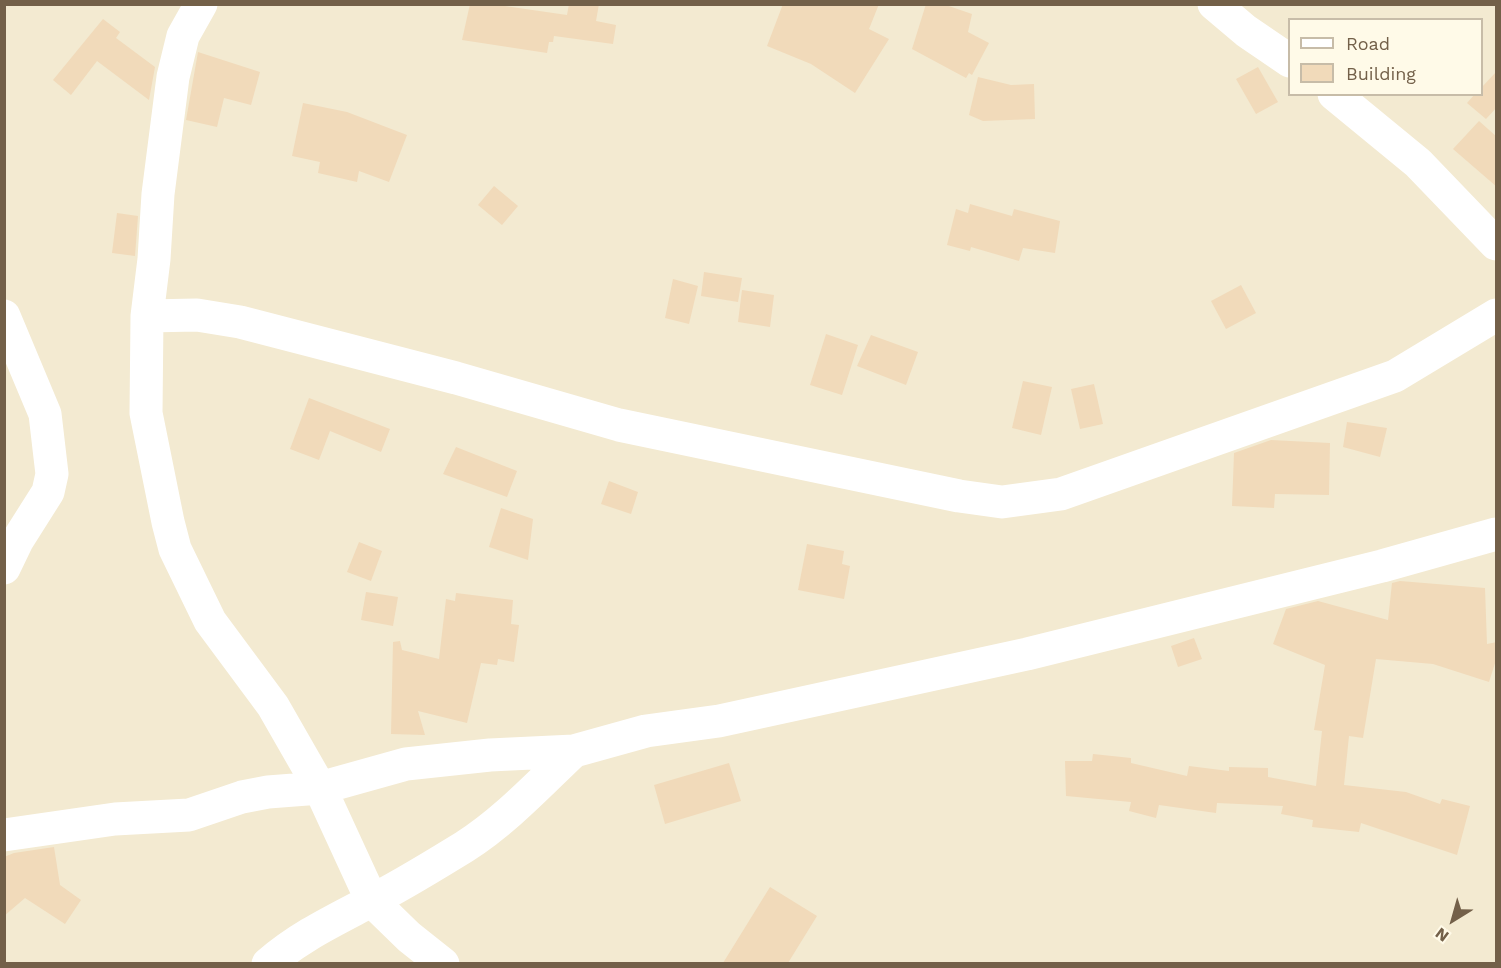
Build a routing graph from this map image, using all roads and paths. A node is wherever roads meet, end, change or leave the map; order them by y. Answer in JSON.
{"nodes":[{"id":1,"x":201,"y":4,"type":"edge"},
{"id":2,"x":1214,"y":4,"type":"edge"},
{"id":3,"x":1288,"y":60,"type":"edge"},
{"id":4,"x":1336,"y":96,"type":"edge"},
{"id":5,"x":1497,"y":244,"type":"edge"},
{"id":6,"x":1497,"y":315,"type":"edge"},
{"id":7,"x":4,"y":316,"type":"edge"},
{"id":8,"x":147,"y":316,"type":"junction"},
{"id":9,"x":1497,"y":534,"type":"edge"},
{"id":10,"x":4,"y":568,"type":"edge"},
{"id":11,"x":574,"y":751,"type":"junction"},
{"id":12,"x":320,"y":788,"type":"junction"},
{"id":13,"x":4,"y":835,"type":"edge"},
{"id":14,"x":372,"y":901,"type":"junction"},
{"id":15,"x":268,"y":963,"type":"edge"},
{"id":16,"x":443,"y":963,"type":"edge"}],
"edges":[{"from":1,"to":8,"type":"street"},
{"from":2,"to":3,"type":"street"},
{"from":4,"to":5,"type":"street"},
{"from":6,"to":8,"type":"street"},
{"from":7,"to":10,"type":"street"},
{"from":8,"to":12,"type":"street"},
{"from":9,"to":11,"type":"street"},
{"from":11,"to":12,"type":"street"},
{"from":11,"to":14,"type":"street"},
{"from":12,"to":13,"type":"street"},
{"from":12,"to":14,"type":"street"},
{"from":14,"to":15,"type":"street"},
{"from":14,"to":16,"type":"street"}]}
